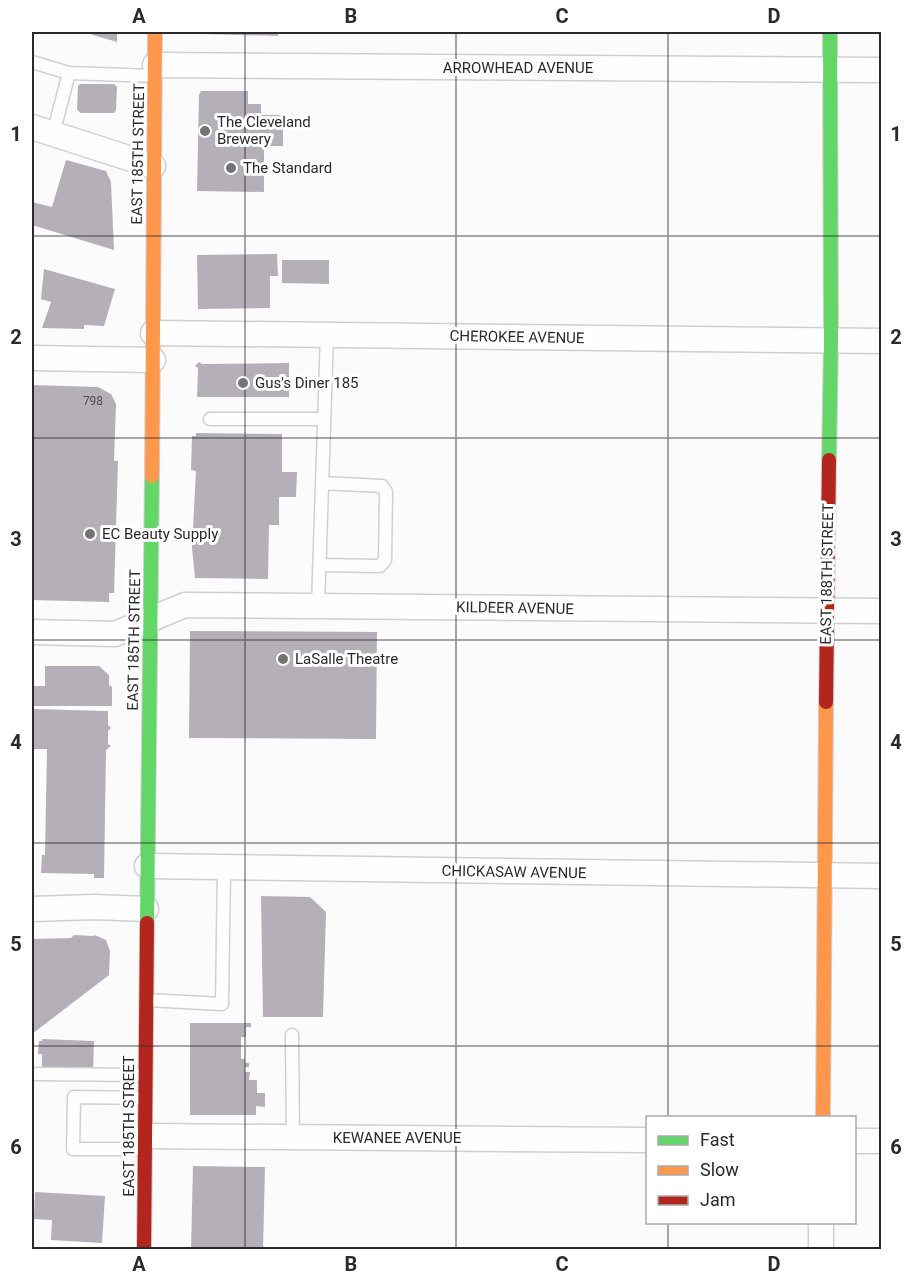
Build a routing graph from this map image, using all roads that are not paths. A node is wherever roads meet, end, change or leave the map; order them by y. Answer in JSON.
{"nodes":[{"id":1,"x":155,"y":32,"type":"edge"},
{"id":2,"x":830,"y":32,"type":"edge"},
{"id":3,"x":32,"y":62,"type":"edge"},
{"id":4,"x":829,"y":70,"type":"junction"},
{"id":5,"x":882,"y":70,"type":"edge"},
{"id":6,"x":155,"y":71,"type":"junction"},
{"id":7,"x":69,"y":73,"type":"junction"},
{"id":8,"x":42,"y":131,"type":"edge"},
{"id":9,"x":153,"y":166,"type":"junction"},
{"id":10,"x":153,"y":333,"type":"junction"},
{"id":11,"x":327,"y":335,"type":"junction"},
{"id":12,"x":831,"y":340,"type":"junction"},
{"id":13,"x":882,"y":341,"type":"edge"},
{"id":14,"x":32,"y":358,"type":"edge"},
{"id":15,"x":153,"y":360,"type":"junction"},
{"id":16,"x":210,"y":419,"type":"dead end"},
{"id":17,"x":324,"y":419,"type":"junction"},
{"id":18,"x":322,"y":483,"type":"junction"},
{"id":19,"x":319,"y":565,"type":"junction"},
{"id":20,"x":318,"y":606,"type":"junction"},
{"id":21,"x":827,"y":611,"type":"junction"},
{"id":22,"x":882,"y":611,"type":"edge"},
{"id":23,"x":151,"y":620,"type":"junction"},
{"id":24,"x":32,"y":632,"type":"edge"},
{"id":25,"x":147,"y":866,"type":"junction"},
{"id":26,"x":224,"y":867,"type":"junction"},
{"id":27,"x":824,"y":876,"type":"junction"},
{"id":28,"x":882,"y":876,"type":"edge"},
{"id":29,"x":32,"y":909,"type":"edge"},
{"id":30,"x":146,"y":909,"type":"junction"},
{"id":31,"x":146,"y":1000,"type":"junction"},
{"id":32,"x":292,"y":1035,"type":"dead end"},
{"id":33,"x":36,"y":1074,"type":"dead end"},
{"id":34,"x":146,"y":1075,"type":"junction"},
{"id":35,"x":146,"y":1098,"type":"junction"},
{"id":36,"x":823,"y":1116,"type":"edge"},
{"id":37,"x":293,"y":1137,"type":"junction"},
{"id":38,"x":646,"y":1140,"type":"edge"},
{"id":39,"x":856,"y":1141,"type":"edge"},
{"id":40,"x":882,"y":1141,"type":"edge"},
{"id":41,"x":146,"y":1143,"type":"junction"},
{"id":42,"x":821,"y":1224,"type":"edge"},
{"id":43,"x":144,"y":1250,"type":"edge"},
{"id":44,"x":821,"y":1250,"type":"edge"}],
"edges":[{"from":1,"to":6,"type":"street","name":"EAST 185TH STREET"},
{"from":2,"to":4,"type":"street","name":"EAST 188TH STREET"},
{"from":3,"to":7,"type":"lane"},
{"from":4,"to":5,"type":"street","name":"ARROWHEAD AVENUE"},
{"from":4,"to":6,"type":"street","name":"ARROWHEAD AVENUE"},
{"from":4,"to":12,"type":"street","name":"EAST 188TH STREET"},
{"from":6,"to":7,"type":"lane"},
{"from":6,"to":9,"type":"street","name":"EAST 185TH STREET"},
{"from":7,"to":8,"type":"lane"},
{"from":8,"to":9,"type":"street"},
{"from":9,"to":10,"type":"street","name":"EAST 185TH STREET"},
{"from":10,"to":11,"type":"street","name":"CHEROKEE AVENUE"},
{"from":10,"to":15,"type":"street","name":"EAST 185TH STREET"},
{"from":11,"to":12,"type":"street","name":"CHEROKEE AVENUE"},
{"from":11,"to":17,"type":"lane"},
{"from":12,"to":13,"type":"street","name":"CHEROKEE AVENUE"},
{"from":12,"to":21,"type":"street","name":"EAST 188TH STREET"},
{"from":14,"to":15,"type":"street"},
{"from":15,"to":23,"type":"street","name":"EAST 185TH STREET"},
{"from":16,"to":17,"type":"lane"},
{"from":17,"to":18,"type":"lane"},
{"from":18,"to":19,"type":"lane"},
{"from":18,"to":19,"type":"lane"},
{"from":19,"to":20,"type":"lane"},
{"from":20,"to":21,"type":"street","name":"KILDEER AVENUE"},
{"from":20,"to":23,"type":"street","name":"KILDEER AVENUE"},
{"from":21,"to":22,"type":"street","name":"KILDEER AVENUE"},
{"from":21,"to":27,"type":"street","name":"EAST 188TH STREET"},
{"from":23,"to":24,"type":"street","name":"KILDEER AVENUE"},
{"from":23,"to":25,"type":"street","name":"EAST 185TH STREET"},
{"from":25,"to":26,"type":"street","name":"CHICKASAW AVENUE"},
{"from":25,"to":30,"type":"street","name":"EAST 185TH STREET"},
{"from":26,"to":27,"type":"street","name":"CHICKASAW AVENUE"},
{"from":26,"to":31,"type":"lane"},
{"from":27,"to":28,"type":"street","name":"CHICKASAW AVENUE"},
{"from":27,"to":36,"type":"street","name":"EAST 188TH STREET"},
{"from":29,"to":30,"type":"street"},
{"from":30,"to":31,"type":"street","name":"EAST 185TH STREET"},
{"from":31,"to":34,"type":"street","name":"EAST 185TH STREET"},
{"from":32,"to":37,"type":"lane"},
{"from":33,"to":34,"type":"lane"},
{"from":34,"to":35,"type":"street","name":"EAST 185TH STREET"},
{"from":35,"to":41,"type":"street","name":"EAST 185TH STREET"},
{"from":35,"to":41,"type":"lane"},
{"from":37,"to":38,"type":"street","name":"KEWANEE AVENUE"},
{"from":37,"to":41,"type":"street","name":"KEWANEE AVENUE"},
{"from":39,"to":40,"type":"street"},
{"from":41,"to":43,"type":"street","name":"EAST 185TH STREET"},
{"from":42,"to":44,"type":"street"}]}
